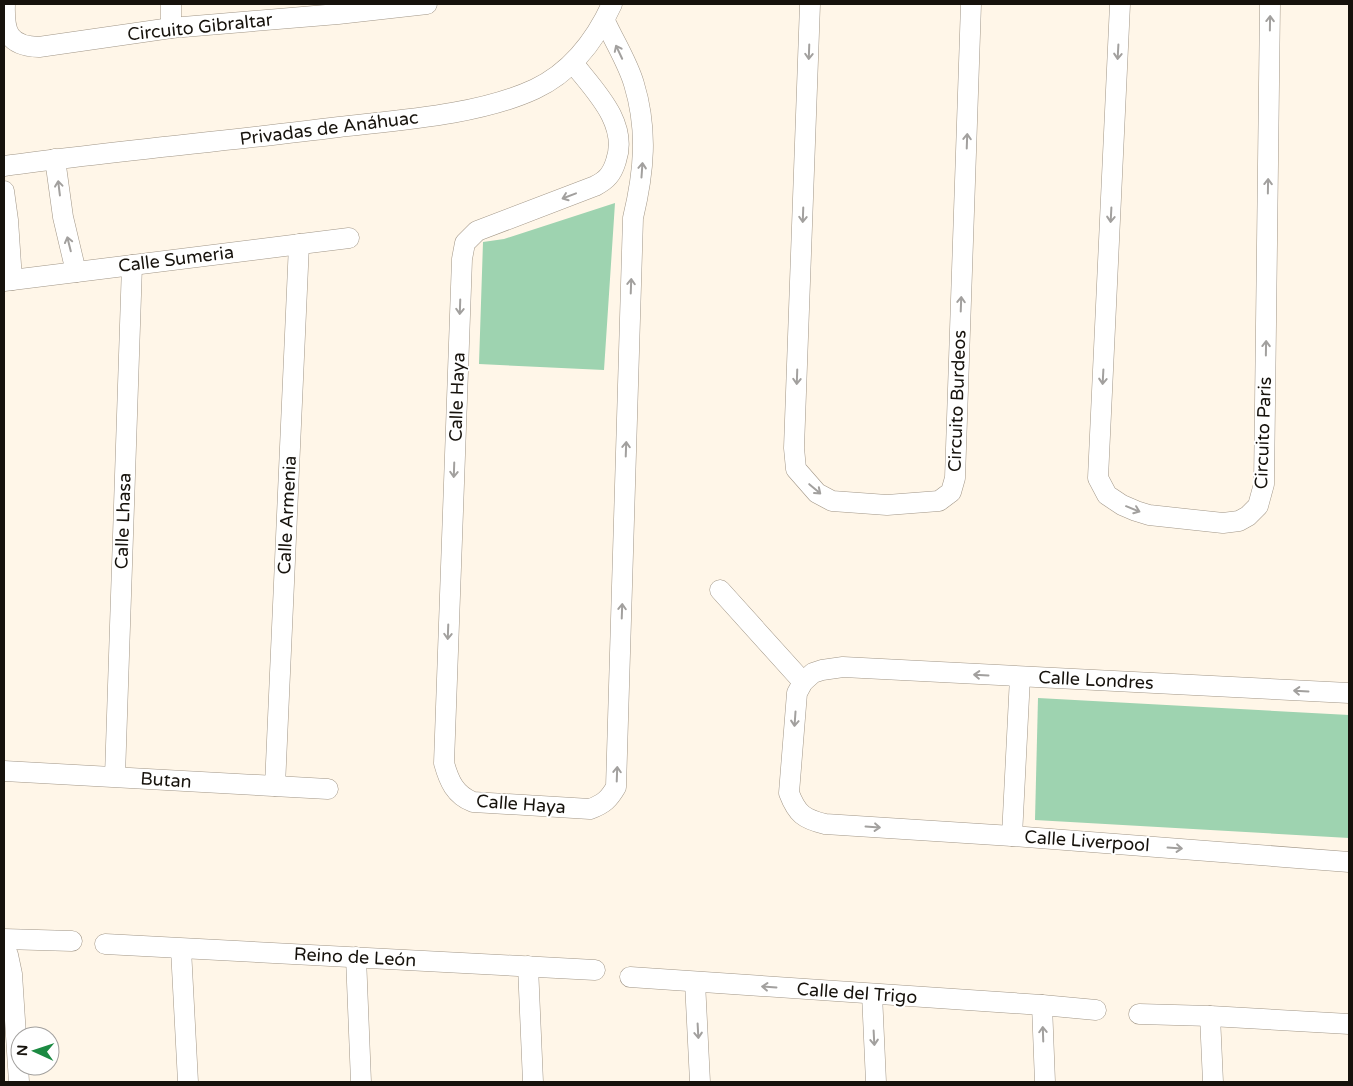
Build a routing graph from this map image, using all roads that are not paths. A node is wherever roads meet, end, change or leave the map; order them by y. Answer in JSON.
{"nodes":[{"id":1,"x":5,"y":4,"type":"edge"},
{"id":2,"x":171,"y":4,"type":"edge"},
{"id":3,"x":427,"y":4,"type":"edge"},
{"id":4,"x":810,"y":4,"type":"edge"},
{"id":5,"x":972,"y":4,"type":"edge"},
{"id":6,"x":1120,"y":4,"type":"edge"},
{"id":7,"x":1270,"y":4,"type":"edge"},
{"id":8,"x":338,"y":9,"type":"edge"},
{"id":9,"x":608,"y":12,"type":"edge"},
{"id":10,"x":171,"y":28,"type":"junction"},
{"id":11,"x":573,"y":63,"type":"junction"},
{"id":12,"x":55,"y":159,"type":"junction"},
{"id":13,"x":4,"y":166,"type":"edge"},
{"id":14,"x":4,"y":191,"type":"edge"},
{"id":15,"x":349,"y":238,"type":"dead end"},
{"id":16,"x":299,"y":244,"type":"junction"},
{"id":17,"x":132,"y":265,"type":"junction"},
{"id":18,"x":76,"y":272,"type":"junction"},
{"id":19,"x":8,"y":280,"type":"edge"},
{"id":20,"x":720,"y":590,"type":"dead end"},
{"id":21,"x":1020,"y":677,"type":"junction"},
{"id":22,"x":803,"y":682,"type":"junction"},
{"id":23,"x":1349,"y":693,"type":"edge"},
{"id":24,"x":4,"y":771,"type":"edge"},
{"id":25,"x":115,"y":776,"type":"junction"},
{"id":26,"x":275,"y":786,"type":"junction"},
{"id":27,"x":328,"y":789,"type":"dead end"},
{"id":28,"x":1012,"y":836,"type":"junction"},
{"id":29,"x":1349,"y":862,"type":"edge"},
{"id":30,"x":4,"y":939,"type":"edge"},
{"id":31,"x":72,"y":941,"type":"dead end"},
{"id":32,"x":104,"y":944,"type":"dead end"},
{"id":33,"x":4,"y":948,"type":"edge"},
{"id":34,"x":181,"y":949,"type":"junction"},
{"id":35,"x":356,"y":957,"type":"junction"},
{"id":36,"x":528,"y":966,"type":"junction"},
{"id":37,"x":595,"y":970,"type":"dead end"},
{"id":38,"x":630,"y":977,"type":"dead end"},
{"id":39,"x":695,"y":982,"type":"junction"},
{"id":40,"x":872,"y":994,"type":"junction"},
{"id":41,"x":1042,"y":1005,"type":"junction"},
{"id":42,"x":1096,"y":1010,"type":"dead end"},
{"id":43,"x":1139,"y":1014,"type":"dead end"},
{"id":44,"x":1210,"y":1016,"type":"junction"},
{"id":45,"x":1349,"y":1024,"type":"edge"},
{"id":46,"x":19,"y":1082,"type":"edge"},
{"id":47,"x":188,"y":1082,"type":"edge"},
{"id":48,"x":361,"y":1082,"type":"edge"},
{"id":49,"x":533,"y":1082,"type":"edge"},
{"id":50,"x":700,"y":1082,"type":"edge"},
{"id":51,"x":876,"y":1082,"type":"edge"},
{"id":52,"x":1045,"y":1082,"type":"edge"},
{"id":53,"x":1213,"y":1082,"type":"edge"}],
"edges":[{"from":1,"to":10,"type":"street","name":"Circuito Gibraltar"},
{"from":2,"to":10,"type":"street"},
{"from":3,"to":8,"type":"street","name":"Circuito Gibraltar"},
{"from":4,"to":5,"type":"street","name":"Circuito Burdeos","one_way":true},
{"from":6,"to":7,"type":"street","name":"Circuito Paris","one_way":true},
{"from":8,"to":10,"type":"street","name":"Circuito Gibraltar"},
{"from":9,"to":11,"type":"street","name":"Privadas de Anáhuac"},
{"from":11,"to":9,"type":"street","name":"Calle Haya","one_way":true},
{"from":11,"to":12,"type":"street","name":"Privadas de Anáhuac"},
{"from":12,"to":13,"type":"street","name":"Privadas de Anáhuac"},
{"from":18,"to":12,"type":"street","one_way":true},
{"from":14,"to":19,"type":"street"},
{"from":15,"to":16,"type":"street","name":"Calle Sumeria"},
{"from":16,"to":17,"type":"street","name":"Calle Sumeria"},
{"from":16,"to":26,"type":"street","name":"Calle Armenia"},
{"from":17,"to":18,"type":"street","name":"Calle Sumeria"},
{"from":17,"to":25,"type":"street","name":"Calle Lhasa"},
{"from":18,"to":19,"type":"street","name":"Calle Sumeria"},
{"from":20,"to":22,"type":"street"},
{"from":21,"to":22,"type":"street","name":"Calle Londres","one_way":true},
{"from":23,"to":21,"type":"street","name":"Calle Londres","one_way":true},
{"from":21,"to":28,"type":"street"},
{"from":22,"to":28,"type":"street","name":"Calle Liverpool","one_way":true},
{"from":24,"to":25,"type":"street","name":"Butan"},
{"from":25,"to":26,"type":"street","name":"Butan"},
{"from":26,"to":27,"type":"street","name":"Butan"},
{"from":28,"to":29,"type":"street","name":"Calle Liverpool","one_way":true},
{"from":30,"to":31,"type":"street"},
{"from":32,"to":34,"type":"street","name":"Reino de León"},
{"from":33,"to":46,"type":"street"},
{"from":34,"to":35,"type":"street","name":"Reino de León"},
{"from":34,"to":47,"type":"street"},
{"from":35,"to":36,"type":"street","name":"Reino de León"},
{"from":35,"to":48,"type":"street"},
{"from":36,"to":37,"type":"street","name":"Reino de León"},
{"from":36,"to":49,"type":"street"},
{"from":38,"to":39,"type":"street","name":"Calle del Trigo"},
{"from":40,"to":39,"type":"street","name":"Calle del Trigo","one_way":true},
{"from":39,"to":50,"type":"street","one_way":true},
{"from":40,"to":41,"type":"street","name":"Calle del Trigo"},
{"from":40,"to":51,"type":"street","one_way":true},
{"from":41,"to":42,"type":"street","name":"Calle del Trigo"},
{"from":52,"to":41,"type":"street","one_way":true},
{"from":43,"to":44,"type":"street"},
{"from":44,"to":45,"type":"street"},
{"from":44,"to":53,"type":"street"}]}
